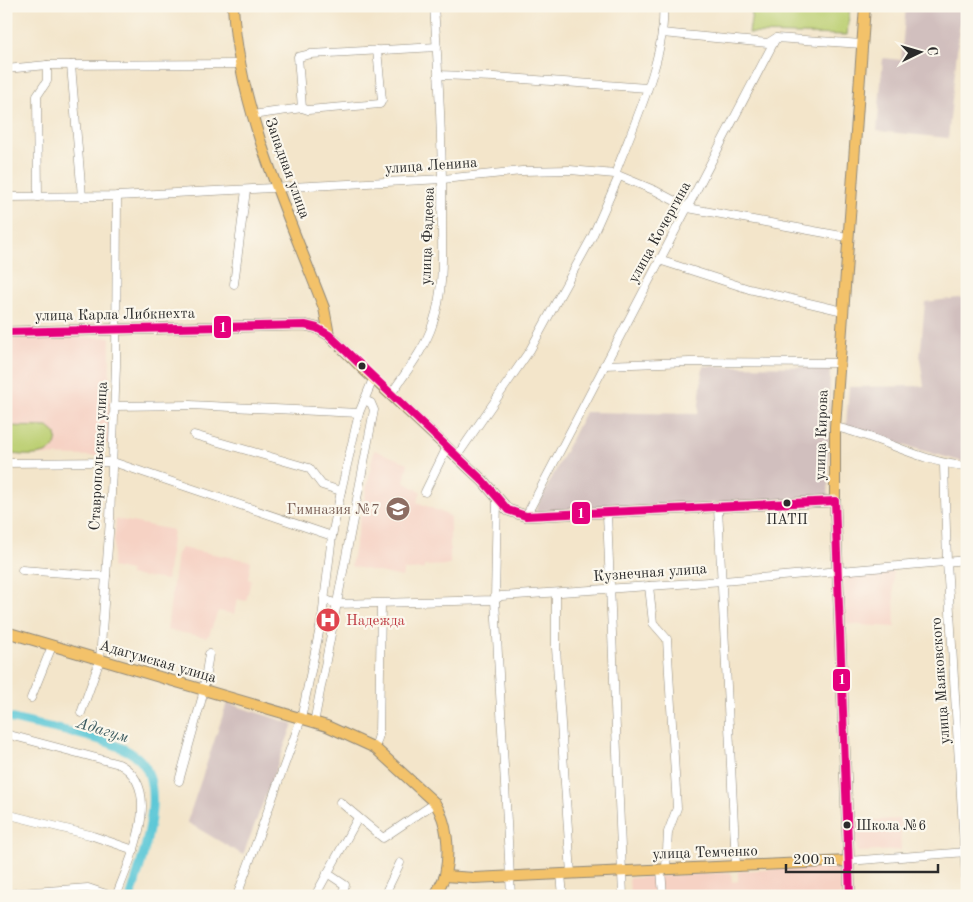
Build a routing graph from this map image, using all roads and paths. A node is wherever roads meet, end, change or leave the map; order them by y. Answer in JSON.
{"nodes":[{"id":1,"x":233,"y":6,"type":"edge"},
{"id":2,"x":434,"y":6,"type":"edge"},
{"id":3,"x":664,"y":6,"type":"edge"},
{"id":4,"x":865,"y":6,"type":"edge"},
{"id":5,"x":662,"y":33,"type":"junction"},
{"id":6,"x":776,"y":38,"type":"junction"},
{"id":7,"x":862,"y":44,"type":"junction"},
{"id":8,"x":437,"y":47,"type":"junction"},
{"id":9,"x":378,"y":50,"type":"junction"},
{"id":10,"x":240,"y":64,"type":"junction"},
{"id":11,"x":47,"y":65,"type":"junction"},
{"id":12,"x":70,"y":65,"type":"junction"},
{"id":13,"x":6,"y":69,"type":"edge"},
{"id":14,"x":438,"y":75,"type":"junction"},
{"id":15,"x":647,"y":88,"type":"junction"},
{"id":16,"x":302,"y":108,"type":"junction"},
{"id":17,"x":252,"y":115,"type":"junction"},
{"id":18,"x":617,"y":175,"type":"junction"},
{"id":19,"x":443,"y":179,"type":"junction"},
{"id":20,"x":277,"y":186,"type":"junction"},
{"id":21,"x":246,"y":190,"type":"junction"},
{"id":22,"x":117,"y":196,"type":"junction"},
{"id":23,"x":6,"y":197,"type":"edge"},
{"id":24,"x":38,"y":197,"type":"junction"},
{"id":25,"x":82,"y":197,"type":"junction"},
{"id":26,"x":688,"y":208,"type":"junction"},
{"id":27,"x":847,"y":237,"type":"junction"},
{"id":28,"x":659,"y":260,"type":"junction"},
{"id":29,"x":234,"y":284,"type":"dead end"},
{"id":30,"x":843,"y":311,"type":"junction"},
{"id":31,"x":115,"y":328,"type":"junction"},
{"id":32,"x":6,"y":332,"type":"edge"},
{"id":33,"x":329,"y":336,"type":"junction"},
{"id":34,"x":839,"y":364,"type":"junction"},
{"id":35,"x":604,"y":365,"type":"junction"},
{"id":36,"x":373,"y":379,"type":"junction"},
{"id":37,"x":391,"y":394,"type":"junction"},
{"id":38,"x":364,"y":400,"type":"junction"},
{"id":39,"x":114,"y":406,"type":"junction"},
{"id":40,"x":359,"y":413,"type":"junction"},
{"id":41,"x":835,"y":427,"type":"junction"},
{"id":42,"x":194,"y":436,"type":"dead end"},
{"id":43,"x":448,"y":447,"type":"junction"},
{"id":44,"x":457,"y":456,"type":"junction"},
{"id":45,"x":6,"y":462,"type":"edge"},
{"id":46,"x":113,"y":462,"type":"junction"},
{"id":47,"x":944,"y":465,"type":"junction"},
{"id":48,"x":967,"y":466,"type":"edge"},
{"id":49,"x":341,"y":491,"type":"junction"},
{"id":50,"x":425,"y":492,"type":"dead end"},
{"id":51,"x":497,"y":498,"type":"junction"},
{"id":52,"x":835,"y":502,"type":"junction"},
{"id":53,"x":718,"y":508,"type":"junction"},
{"id":54,"x":607,"y":514,"type":"junction"},
{"id":55,"x":526,"y":516,"type":"junction"},
{"id":56,"x":332,"y":536,"type":"junction"},
{"id":57,"x":967,"y":560,"type":"edge"},
{"id":58,"x":947,"y":562,"type":"junction"},
{"id":59,"x":22,"y":570,"type":"dead end"},
{"id":60,"x":837,"y":571,"type":"junction"},
{"id":61,"x":106,"y":576,"type":"junction"},
{"id":62,"x":723,"y":582,"type":"junction"},
{"id":63,"x":649,"y":586,"type":"junction"},
{"id":64,"x":610,"y":588,"type":"junction"},
{"id":65,"x":556,"y":594,"type":"junction"},
{"id":66,"x":324,"y":599,"type":"junction"},
{"id":67,"x":495,"y":600,"type":"junction"},
{"id":68,"x":336,"y":604,"type":"junction"},
{"id":69,"x":381,"y":604,"type":"junction"},
{"id":70,"x":6,"y":632,"type":"edge"},
{"id":71,"x":52,"y":646,"type":"junction"},
{"id":72,"x":209,"y":654,"type":"dead end"},
{"id":73,"x":100,"y":660,"type":"junction"},
{"id":74,"x":203,"y":690,"type":"junction"},
{"id":75,"x":31,"y":698,"type":"dead end"},
{"id":76,"x":81,"y":713,"type":"dead end"},
{"id":77,"x":301,"y":719,"type":"junction"},
{"id":78,"x":314,"y":723,"type":"junction"},
{"id":79,"x":6,"y":734,"type":"edge"},
{"id":80,"x":375,"y":748,"type":"junction"},
{"id":81,"x":179,"y":781,"type":"dead end"},
{"id":82,"x":340,"y":802,"type":"dead end"},
{"id":83,"x":435,"y":803,"type":"junction"},
{"id":84,"x":6,"y":814,"type":"edge"},
{"id":85,"x":358,"y":818,"type":"junction"},
{"id":86,"x":134,"y":850,"type":"junction"},
{"id":87,"x":966,"y":852,"type":"edge"},
{"id":88,"x":848,"y":861,"type":"junction"},
{"id":89,"x":400,"y":863,"type":"dead end"},
{"id":90,"x":736,"y":865,"type":"junction"},
{"id":91,"x":663,"y":868,"type":"junction"},
{"id":92,"x":622,"y":870,"type":"junction"},
{"id":93,"x":327,"y":873,"type":"junction"},
{"id":94,"x":566,"y":874,"type":"junction"},
{"id":95,"x":445,"y":876,"type":"junction"},
{"id":96,"x":510,"y":876,"type":"junction"},
{"id":97,"x":96,"y":893,"type":"edge"},
{"id":98,"x":6,"y":894,"type":"edge"},
{"id":99,"x":22,"y":895,"type":"edge"},
{"id":100,"x":113,"y":896,"type":"edge"},
{"id":101,"x":237,"y":896,"type":"edge"},
{"id":102,"x":315,"y":896,"type":"edge"},
{"id":103,"x":342,"y":896,"type":"edge"},
{"id":104,"x":384,"y":896,"type":"edge"},
{"id":105,"x":435,"y":896,"type":"edge"},
{"id":106,"x":512,"y":896,"type":"edge"},
{"id":107,"x":563,"y":896,"type":"edge"},
{"id":108,"x":623,"y":896,"type":"edge"},
{"id":109,"x":663,"y":896,"type":"edge"},
{"id":110,"x":850,"y":896,"type":"edge"},
{"id":111,"x":967,"y":896,"type":"edge"}],
"edges":[{"from":1,"to":10,"type":"main road","name":"Западная улица"},
{"from":2,"to":8,"type":"street","name":"улица Фадеева"},
{"from":3,"to":5,"type":"street"},
{"from":4,"to":7,"type":"main road","name":"улица Кирова"},
{"from":5,"to":6,"type":"street"},
{"from":5,"to":15,"type":"street"},
{"from":6,"to":7,"type":"street"},
{"from":6,"to":26,"type":"street","name":"улица Кочергина"},
{"from":7,"to":27,"type":"main road","name":"улица Кирова"},
{"from":8,"to":9,"type":"street"},
{"from":8,"to":14,"type":"street","name":"улица Фадеева"},
{"from":9,"to":16,"type":"street"},
{"from":9,"to":16,"type":"street"},
{"from":10,"to":12,"type":"street"},
{"from":10,"to":17,"type":"main road","name":"Западная улица"},
{"from":11,"to":12,"type":"street"},
{"from":11,"to":13,"type":"street"},
{"from":11,"to":24,"type":"street"},
{"from":12,"to":25,"type":"street"},
{"from":14,"to":15,"type":"street"},
{"from":14,"to":19,"type":"street","name":"улица Фадеева"},
{"from":15,"to":18,"type":"street"},
{"from":16,"to":17,"type":"street"},
{"from":17,"to":20,"type":"main road","name":"Западная улица"},
{"from":18,"to":19,"type":"street","name":"улица Ленина"},
{"from":18,"to":26,"type":"street","name":"улица Ленина"},
{"from":18,"to":44,"type":"street"},
{"from":19,"to":20,"type":"street","name":"улица Ленина"},
{"from":19,"to":37,"type":"street","name":"улица Фадеева"},
{"from":20,"to":21,"type":"street","name":"улица Ленина"},
{"from":20,"to":33,"type":"main road","name":"Западная улица"},
{"from":21,"to":22,"type":"street","name":"улица Ленина"},
{"from":21,"to":29,"type":"street"},
{"from":22,"to":25,"type":"street","name":"улица Ленина"},
{"from":22,"to":31,"type":"street","name":"Ставропольская улица"},
{"from":23,"to":24,"type":"street","name":"улица Ленина"},
{"from":24,"to":25,"type":"street","name":"улица Ленина"},
{"from":26,"to":27,"type":"street","name":"улица Ленина"},
{"from":26,"to":28,"type":"street","name":"улица Кочергина"},
{"from":27,"to":30,"type":"main road","name":"улица Кирова"},
{"from":28,"to":30,"type":"street"},
{"from":28,"to":35,"type":"street","name":"улица Кочергина"},
{"from":30,"to":34,"type":"main road","name":"улица Кирова"},
{"from":31,"to":32,"type":"main road","name":"улица Карла Либкнехта"},
{"from":31,"to":33,"type":"main road","name":"улица Карла Либкнехта"},
{"from":31,"to":39,"type":"street","name":"Ставропольская улица"},
{"from":33,"to":36,"type":"main road","name":"улица Карла Либкнехта"},
{"from":34,"to":35,"type":"street"},
{"from":34,"to":41,"type":"main road","name":"улица Кирова"},
{"from":35,"to":55,"type":"street","name":"улица Кочергина"},
{"from":36,"to":37,"type":"main road","name":"улица Карла Либкнехта"},
{"from":36,"to":38,"type":"street"},
{"from":37,"to":43,"type":"main road","name":"улица Карла Либкнехта"},
{"from":38,"to":40,"type":"street"},
{"from":38,"to":68,"type":"street"},
{"from":39,"to":40,"type":"street"},
{"from":39,"to":46,"type":"street","name":"Ставропольская улица"},
{"from":40,"to":49,"type":"street"},
{"from":41,"to":47,"type":"street"},
{"from":41,"to":52,"type":"main road","name":"улица Кирова"},
{"from":42,"to":49,"type":"street"},
{"from":43,"to":44,"type":"main road","name":"улица Карла Либкнехта"},
{"from":43,"to":50,"type":"street"},
{"from":44,"to":51,"type":"main road","name":"улица Карла Либкнехта"},
{"from":45,"to":46,"type":"street"},
{"from":46,"to":56,"type":"street"},
{"from":46,"to":61,"type":"street","name":"Ставропольская улица"},
{"from":47,"to":48,"type":"street"},
{"from":47,"to":58,"type":"street","name":"улица Маяковского"},
{"from":49,"to":56,"type":"street"},
{"from":51,"to":55,"type":"main road","name":"улица Карла Либкнехта"},
{"from":51,"to":67,"type":"street"},
{"from":52,"to":53,"type":"main road","name":"улица Карла Либкнехта"},
{"from":52,"to":60,"type":"main road","name":"улица Кирова"},
{"from":53,"to":54,"type":"main road","name":"улица Карла Либкнехта"},
{"from":53,"to":62,"type":"street"},
{"from":54,"to":55,"type":"main road","name":"улица Карла Либкнехта"},
{"from":54,"to":64,"type":"street"},
{"from":56,"to":66,"type":"street"},
{"from":57,"to":58,"type":"street","name":"Кузнечная улица"},
{"from":58,"to":60,"type":"street","name":"Кузнечная улица"},
{"from":58,"to":87,"type":"street","name":"улица Маяковского"},
{"from":59,"to":61,"type":"street"},
{"from":60,"to":62,"type":"street","name":"Кузнечная улица"},
{"from":60,"to":88,"type":"main road","name":"улица Кирова"},
{"from":61,"to":73,"type":"street","name":"Ставропольская улица"},
{"from":62,"to":63,"type":"street","name":"Кузнечная улица"},
{"from":62,"to":90,"type":"street"},
{"from":63,"to":64,"type":"street","name":"Кузнечная улица"},
{"from":63,"to":91,"type":"street"},
{"from":64,"to":65,"type":"street","name":"Кузнечная улица"},
{"from":64,"to":92,"type":"street"},
{"from":65,"to":67,"type":"street","name":"Кузнечная улица"},
{"from":65,"to":94,"type":"street"},
{"from":66,"to":68,"type":"street"},
{"from":66,"to":77,"type":"street"},
{"from":67,"to":69,"type":"street","name":"Кузнечная улица"},
{"from":67,"to":96,"type":"street"},
{"from":68,"to":69,"type":"street","name":"Кузнечная улица"},
{"from":68,"to":78,"type":"street"},
{"from":69,"to":80,"type":"street"},
{"from":70,"to":71,"type":"main road","name":"Адагумская улица"},
{"from":71,"to":73,"type":"main road","name":"Адагумская улица"},
{"from":71,"to":75,"type":"street"},
{"from":72,"to":74,"type":"street"},
{"from":73,"to":74,"type":"main road","name":"Адагумская улица"},
{"from":73,"to":76,"type":"street","name":"Ставропольская улица"},
{"from":74,"to":77,"type":"main road","name":"Адагумская улица"},
{"from":74,"to":81,"type":"street"},
{"from":77,"to":78,"type":"main road","name":"Адагумская улица"},
{"from":77,"to":101,"type":"street"},
{"from":78,"to":80,"type":"main road","name":"Адагумская улица"},
{"from":79,"to":86,"type":"street"},
{"from":80,"to":83,"type":"main road","name":"Адагумская улица"},
{"from":82,"to":85,"type":"street"},
{"from":83,"to":85,"type":"street"},
{"from":83,"to":95,"type":"main road"},
{"from":84,"to":86,"type":"street"},
{"from":85,"to":93,"type":"street"},
{"from":86,"to":100,"type":"street"},
{"from":87,"to":88,"type":"street","name":"улица Темченко"},
{"from":87,"to":111,"type":"street","name":"улица Маяковского"},
{"from":88,"to":90,"type":"main road","name":"улица Темченко"},
{"from":88,"to":110,"type":"main road","name":"улица Кирова"},
{"from":89,"to":104,"type":"street"},
{"from":90,"to":91,"type":"main road","name":"улица Темченко"},
{"from":91,"to":92,"type":"main road","name":"улица Темченко"},
{"from":91,"to":109,"type":"street"},
{"from":92,"to":94,"type":"main road","name":"улица Темченко"},
{"from":92,"to":108,"type":"street"},
{"from":93,"to":102,"type":"street"},
{"from":93,"to":103,"type":"street"},
{"from":94,"to":96,"type":"main road","name":"улица Темченко"},
{"from":94,"to":107,"type":"street"},
{"from":95,"to":96,"type":"main road","name":"улица Темченко"},
{"from":95,"to":105,"type":"main road"},
{"from":96,"to":106,"type":"street"},
{"from":97,"to":99,"type":"street"},
{"from":97,"to":100,"type":"street"},
{"from":98,"to":99,"type":"street"}]}
